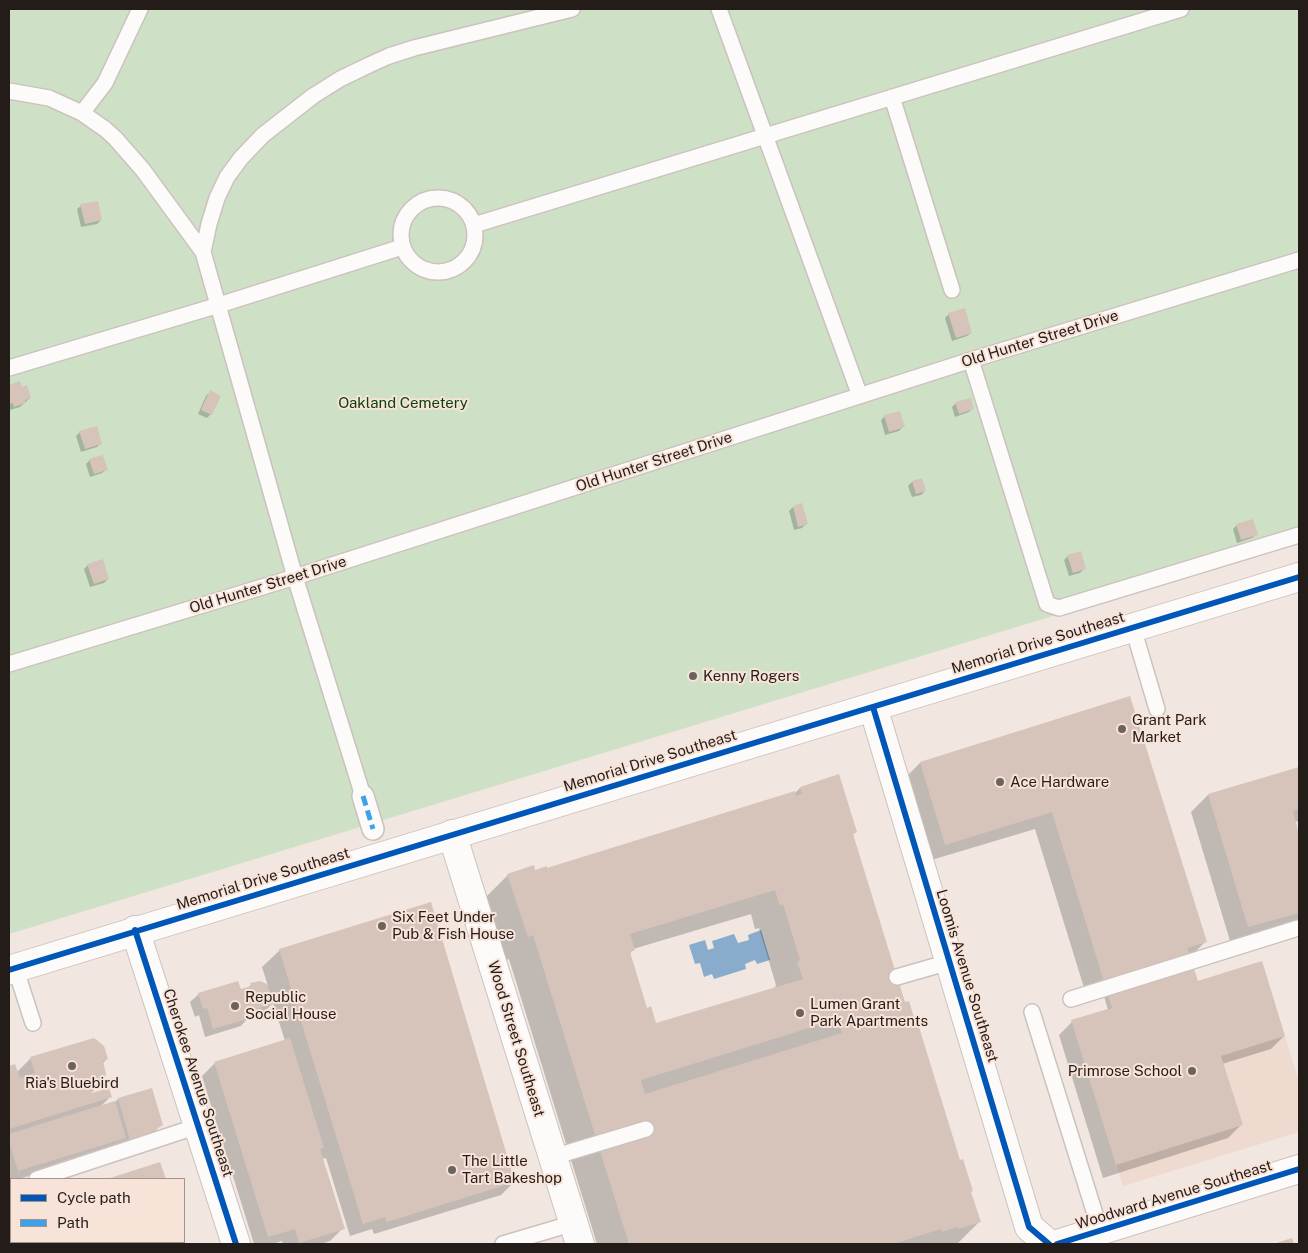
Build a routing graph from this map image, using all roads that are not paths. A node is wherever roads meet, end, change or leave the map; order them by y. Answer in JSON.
{"nodes":[{"id":1,"x":140,"y":9,"type":"edge"},
{"id":2,"x":572,"y":9,"type":"edge"},
{"id":3,"x":719,"y":9,"type":"edge"},
{"id":4,"x":1182,"y":9,"type":"edge"},
{"id":5,"x":9,"y":91,"type":"edge"},
{"id":6,"x":892,"y":97,"type":"junction"},
{"id":7,"x":82,"y":113,"type":"junction"},
{"id":8,"x":766,"y":136,"type":"junction"},
{"id":9,"x":474,"y":225,"type":"junction"},
{"id":10,"x":402,"y":247,"type":"junction"},
{"id":11,"x":203,"y":252,"type":"junction"},
{"id":12,"x":1299,"y":260,"type":"edge"},
{"id":13,"x":952,"y":290,"type":"dead end"},
{"id":14,"x":219,"y":305,"type":"junction"},
{"id":15,"x":971,"y":360,"type":"junction"},
{"id":16,"x":9,"y":368,"type":"edge"},
{"id":17,"x":860,"y":396,"type":"junction"},
{"id":18,"x":1299,"y":535,"type":"edge"},
{"id":19,"x":295,"y":576,"type":"junction"},
{"id":20,"x":1299,"y":577,"type":"edge"},
{"id":21,"x":1133,"y":628,"type":"junction"},
{"id":22,"x":9,"y":664,"type":"edge"},
{"id":23,"x":873,"y":707,"type":"junction"},
{"id":24,"x":1157,"y":709,"type":"dead end"},
{"id":25,"x":363,"y":796,"type":"joint"},
{"id":26,"x":373,"y":828,"type":"dead end"},
{"id":27,"x":452,"y":834,"type":"junction"},
{"id":28,"x":1298,"y":928,"type":"dead end"},
{"id":29,"x":135,"y":930,"type":"junction"},
{"id":30,"x":949,"y":962,"type":"junction"},
{"id":31,"x":12,"y":968,"type":"edge"},
{"id":32,"x":897,"y":977,"type":"dead end"},
{"id":33,"x":1071,"y":999,"type":"dead end"},
{"id":34,"x":1032,"y":1012,"type":"dead end"},
{"id":35,"x":33,"y":1023,"type":"dead end"},
{"id":36,"x":198,"y":1126,"type":"junction"},
{"id":37,"x":646,"y":1129,"type":"dead end"},
{"id":38,"x":553,"y":1157,"type":"junction"},
{"id":39,"x":1299,"y":1169,"type":"edge"},
{"id":40,"x":40,"y":1178,"type":"edge"},
{"id":41,"x":1100,"y":1230,"type":"junction"},
{"id":42,"x":577,"y":1234,"type":"edge"},
{"id":43,"x":236,"y":1244,"type":"edge"},
{"id":44,"x":503,"y":1244,"type":"edge"},
{"id":45,"x":1049,"y":1244,"type":"edge"},
{"id":46,"x":1056,"y":1244,"type":"edge"}],
"edges":[{"from":1,"to":7,"type":"lane"},
{"from":2,"to":11,"type":"lane"},
{"from":3,"to":8,"type":"lane"},
{"from":4,"to":6,"type":"lane"},
{"from":5,"to":7,"type":"lane"},
{"from":6,"to":8,"type":"lane"},
{"from":6,"to":13,"type":"lane"},
{"from":7,"to":11,"type":"lane"},
{"from":8,"to":9,"type":"lane"},
{"from":8,"to":17,"type":"lane"},
{"from":9,"to":10,"type":"lane"},
{"from":9,"to":10,"type":"lane"},
{"from":10,"to":14,"type":"lane"},
{"from":11,"to":14,"type":"lane"},
{"from":12,"to":15,"type":"lane","name":"Old Hunter Street Drive"},
{"from":14,"to":16,"type":"lane"},
{"from":14,"to":19,"type":"lane"},
{"from":15,"to":17,"type":"lane","name":"Old Hunter Street Drive"},
{"from":15,"to":18,"type":"lane"},
{"from":17,"to":19,"type":"lane","name":"Old Hunter Street Drive"},
{"from":19,"to":22,"type":"lane","name":"Old Hunter Street Drive"},
{"from":19,"to":25,"type":"lane"},
{"from":20,"to":21,"type":"street","name":"Memorial Drive Southeast"},
{"from":21,"to":23,"type":"street","name":"Memorial Drive Southeast"},
{"from":21,"to":24,"type":"lane"},
{"from":23,"to":27,"type":"street","name":"Memorial Drive Southeast"},
{"from":23,"to":30,"type":"street","name":"Loomis Avenue Southeast"},
{"from":25,"to":26,"type":"street"},
{"from":27,"to":29,"type":"street","name":"Memorial Drive Southeast"},
{"from":27,"to":38,"type":"street","name":"Wood Street Southeast"},
{"from":28,"to":33,"type":"lane"},
{"from":29,"to":31,"type":"street","name":"Memorial Drive Southeast"},
{"from":29,"to":36,"type":"street","name":"Cherokee Avenue Southeast"},
{"from":30,"to":32,"type":"lane"},
{"from":30,"to":45,"type":"street","name":"Loomis Avenue Southeast"},
{"from":31,"to":35,"type":"lane"},
{"from":34,"to":41,"type":"lane"},
{"from":36,"to":40,"type":"lane"},
{"from":36,"to":43,"type":"street","name":"Cherokee Avenue Southeast"},
{"from":37,"to":38,"type":"lane"},
{"from":38,"to":42,"type":"street","name":"Wood Street Southeast"},
{"from":39,"to":41,"type":"street","name":"Woodward Avenue Southeast"},
{"from":41,"to":46,"type":"street","name":"Woodward Avenue Southeast"},
{"from":42,"to":44,"type":"lane"}]}
